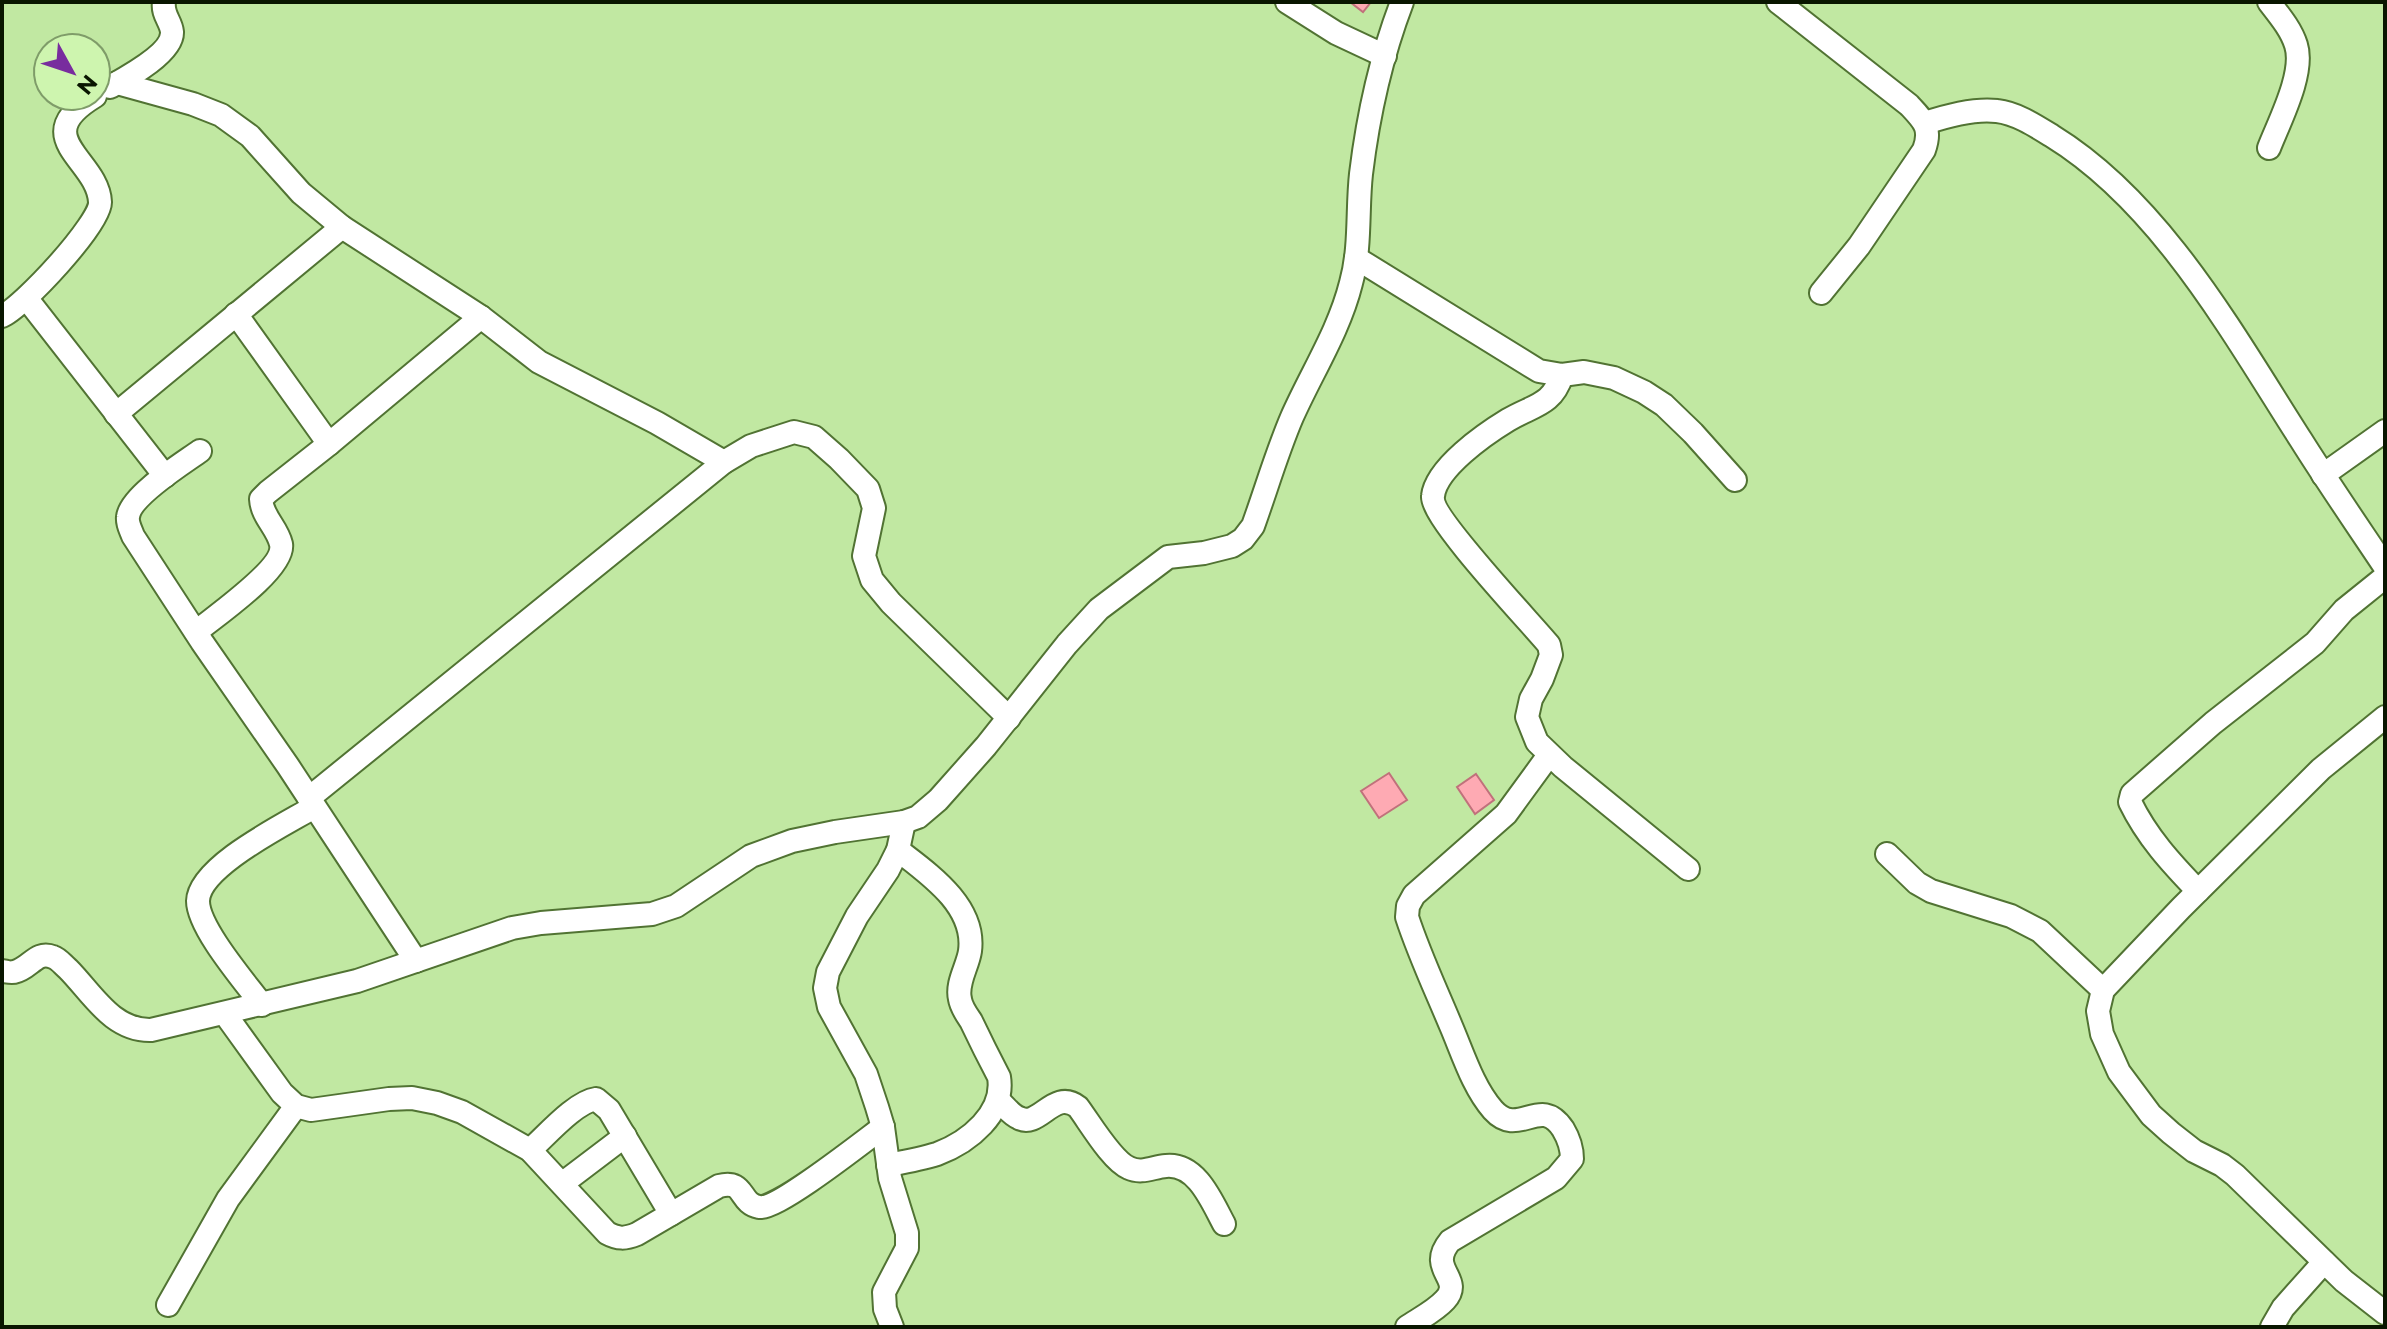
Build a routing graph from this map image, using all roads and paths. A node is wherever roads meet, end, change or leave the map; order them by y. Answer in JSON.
{"nodes":[{"id":1,"x":164,"y":2,"type":"edge"},
{"id":2,"x":1287,"y":2,"type":"edge"},
{"id":3,"x":1402,"y":2,"type":"edge"},
{"id":4,"x":1778,"y":2,"type":"edge"},
{"id":5,"x":2269,"y":2,"type":"edge"},
{"id":6,"x":1385,"y":56,"type":"junction"},
{"id":7,"x":117,"y":83,"type":"junction"},
{"id":8,"x":112,"y":86,"type":"edge"},
{"id":9,"x":74,"y":112,"type":"edge"},
{"id":10,"x":1925,"y":123,"type":"junction"},
{"id":11,"x":2269,"y":148,"type":"dead end"},
{"id":12,"x":342,"y":227,"type":"junction"},
{"id":13,"x":1356,"y":258,"type":"junction"},
{"id":14,"x":1821,"y":293,"type":"dead end"},
{"id":15,"x":27,"y":299,"type":"junction"},
{"id":16,"x":236,"y":314,"type":"junction"},
{"id":17,"x":2,"y":316,"type":"edge"},
{"id":18,"x":481,"y":317,"type":"junction"},
{"id":19,"x":1562,"y":375,"type":"junction"},
{"id":20,"x":116,"y":414,"type":"junction"},
{"id":21,"x":2385,"y":431,"type":"edge"},
{"id":22,"x":329,"y":444,"type":"junction"},
{"id":23,"x":200,"y":451,"type":"dead end"},
{"id":24,"x":724,"y":462,"type":"junction"},
{"id":25,"x":2323,"y":475,"type":"junction"},
{"id":26,"x":165,"y":476,"type":"junction"},
{"id":27,"x":1735,"y":480,"type":"dead end"},
{"id":28,"x":2385,"y":567,"type":"edge"},
{"id":29,"x":2385,"y":577,"type":"edge"},
{"id":30,"x":196,"y":632,"type":"junction"},
{"id":31,"x":2385,"y":717,"type":"edge"},
{"id":32,"x":1009,"y":718,"type":"junction"},
{"id":33,"x":1549,"y":755,"type":"junction"},
{"id":34,"x":312,"y":803,"type":"junction"},
{"id":35,"x":904,"y":822,"type":"junction"},
{"id":36,"x":898,"y":850,"type":"junction"},
{"id":37,"x":1887,"y":854,"type":"dead end"},
{"id":38,"x":1688,"y":869,"type":"dead end"},
{"id":39,"x":2198,"y":891,"type":"junction"},
{"id":40,"x":416,"y":961,"type":"junction"},
{"id":41,"x":2,"y":971,"type":"edge"},
{"id":42,"x":2103,"y":990,"type":"junction"},
{"id":43,"x":262,"y":1005,"type":"junction"},
{"id":44,"x":225,"y":1014,"type":"junction"},
{"id":45,"x":999,"y":1101,"type":"junction"},
{"id":46,"x":296,"y":1106,"type":"junction"},
{"id":47,"x":883,"y":1127,"type":"junction"},
{"id":48,"x":625,"y":1136,"type":"junction"},
{"id":49,"x":530,"y":1150,"type":"junction"},
{"id":50,"x":888,"y":1165,"type":"junction"},
{"id":51,"x":563,"y":1183,"type":"junction"},
{"id":52,"x":671,"y":1214,"type":"junction"},
{"id":53,"x":1224,"y":1224,"type":"dead end"},
{"id":54,"x":2324,"y":1262,"type":"junction"},
{"id":55,"x":168,"y":1305,"type":"dead end"},
{"id":56,"x":2385,"y":1313,"type":"edge"},
{"id":57,"x":892,"y":1327,"type":"edge"},
{"id":58,"x":1407,"y":1327,"type":"edge"},
{"id":59,"x":2272,"y":1327,"type":"edge"}],
"edges":[{"from":1,"to":7,"type":"street"},
{"from":2,"to":6,"type":"street"},
{"from":3,"to":6,"type":"street"},
{"from":4,"to":10,"type":"street"},
{"from":5,"to":11,"type":"street"},
{"from":6,"to":13,"type":"street"},
{"from":7,"to":8,"type":"street"},
{"from":7,"to":12,"type":"street"},
{"from":9,"to":15,"type":"street"},
{"from":10,"to":14,"type":"street"},
{"from":10,"to":25,"type":"street"},
{"from":12,"to":16,"type":"street"},
{"from":12,"to":18,"type":"street"},
{"from":13,"to":19,"type":"street"},
{"from":13,"to":32,"type":"street"},
{"from":15,"to":17,"type":"street"},
{"from":15,"to":20,"type":"street"},
{"from":16,"to":20,"type":"street"},
{"from":16,"to":22,"type":"street"},
{"from":18,"to":22,"type":"street"},
{"from":18,"to":24,"type":"street"},
{"from":19,"to":27,"type":"street"},
{"from":19,"to":33,"type":"street"},
{"from":20,"to":26,"type":"street"},
{"from":21,"to":25,"type":"street"},
{"from":22,"to":30,"type":"street"},
{"from":23,"to":26,"type":"street"},
{"from":24,"to":32,"type":"street"},
{"from":24,"to":34,"type":"street"},
{"from":25,"to":28,"type":"street"},
{"from":26,"to":30,"type":"street"},
{"from":29,"to":39,"type":"street"},
{"from":30,"to":34,"type":"street"},
{"from":31,"to":39,"type":"street"},
{"from":32,"to":35,"type":"street"},
{"from":33,"to":38,"type":"street"},
{"from":33,"to":58,"type":"street"},
{"from":34,"to":40,"type":"street"},
{"from":34,"to":43,"type":"street"},
{"from":35,"to":36,"type":"street"},
{"from":35,"to":40,"type":"street"},
{"from":36,"to":45,"type":"street"},
{"from":36,"to":47,"type":"street"},
{"from":37,"to":42,"type":"street"},
{"from":39,"to":42,"type":"street"},
{"from":40,"to":43,"type":"street"},
{"from":41,"to":44,"type":"street"},
{"from":42,"to":54,"type":"street"},
{"from":43,"to":44,"type":"street"},
{"from":44,"to":46,"type":"street"},
{"from":45,"to":50,"type":"street"},
{"from":45,"to":53,"type":"street"},
{"from":46,"to":49,"type":"street"},
{"from":46,"to":55,"type":"street"},
{"from":47,"to":50,"type":"street"},
{"from":47,"to":52,"type":"street"},
{"from":48,"to":49,"type":"street"},
{"from":48,"to":51,"type":"street"},
{"from":48,"to":52,"type":"street"},
{"from":49,"to":51,"type":"street"},
{"from":50,"to":57,"type":"street"},
{"from":51,"to":52,"type":"street"},
{"from":54,"to":56,"type":"street"},
{"from":54,"to":59,"type":"street"}]}
